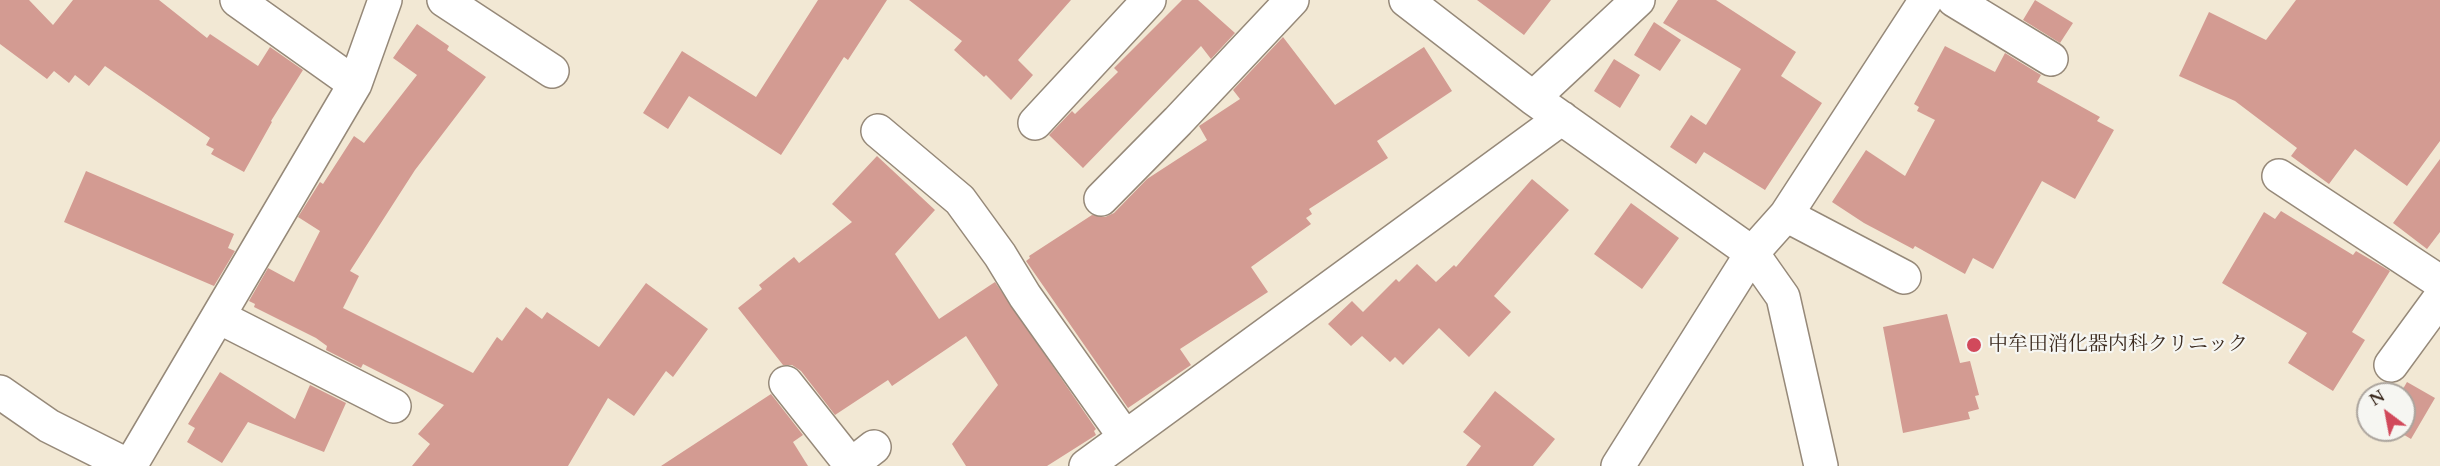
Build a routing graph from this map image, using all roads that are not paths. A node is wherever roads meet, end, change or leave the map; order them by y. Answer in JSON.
{"nodes":[{"id":1,"x":237,"y":0,"type":"edge"},
{"id":2,"x":385,"y":0,"type":"edge"},
{"id":3,"x":444,"y":0,"type":"edge"},
{"id":4,"x":1149,"y":0,"type":"edge"},
{"id":5,"x":1292,"y":0,"type":"edge"},
{"id":6,"x":1406,"y":0,"type":"edge"},
{"id":7,"x":1638,"y":0,"type":"edge"},
{"id":8,"x":1926,"y":0,"type":"edge"},
{"id":9,"x":1953,"y":0,"type":"edge"},
{"id":10,"x":2051,"y":59,"type":"dead end"},
{"id":11,"x":552,"y":71,"type":"dead end"},
{"id":12,"x":355,"y":84,"type":"junction"},
{"id":13,"x":1533,"y":98,"type":"junction"},
{"id":14,"x":1562,"y":118,"type":"junction"},
{"id":15,"x":1035,"y":123,"type":"dead end"},
{"id":16,"x":878,"y":131,"type":"dead end"},
{"id":17,"x":2279,"y":176,"type":"dead end"},
{"id":18,"x":1101,"y":199,"type":"dead end"},
{"id":19,"x":1786,"y":215,"type":"junction"},
{"id":20,"x":1752,"y":253,"type":"junction"},
{"id":21,"x":1904,"y":277,"type":"dead end"},
{"id":22,"x":2440,"y":282,"type":"edge"},
{"id":23,"x":2440,"y":298,"type":"edge"},
{"id":24,"x":219,"y":316,"type":"junction"},
{"id":25,"x":2391,"y":365,"type":"dead end"},
{"id":26,"x":786,"y":383,"type":"dead end"},
{"id":27,"x":0,"y":392,"type":"edge"},
{"id":28,"x":394,"y":406,"type":"dead end"},
{"id":29,"x":1125,"y":437,"type":"junction"},
{"id":30,"x":858,"y":459,"type":"edge"},
{"id":31,"x":129,"y":466,"type":"edge"},
{"id":32,"x":1086,"y":466,"type":"edge"},
{"id":33,"x":1618,"y":466,"type":"edge"},
{"id":34,"x":1821,"y":466,"type":"edge"}],
"edges":[{"from":1,"to":12,"type":"street"},
{"from":2,"to":12,"type":"street"},
{"from":3,"to":11,"type":"street"},
{"from":4,"to":15,"type":"street"},
{"from":5,"to":18,"type":"street"},
{"from":6,"to":13,"type":"street"},
{"from":7,"to":13,"type":"street"},
{"from":8,"to":19,"type":"street"},
{"from":9,"to":10,"type":"street"},
{"from":12,"to":24,"type":"street"},
{"from":13,"to":14,"type":"street"},
{"from":14,"to":20,"type":"street"},
{"from":14,"to":29,"type":"street"},
{"from":16,"to":29,"type":"street"},
{"from":17,"to":22,"type":"street"},
{"from":19,"to":20,"type":"street"},
{"from":19,"to":21,"type":"street"},
{"from":20,"to":33,"type":"street"},
{"from":20,"to":34,"type":"street"},
{"from":23,"to":25,"type":"street"},
{"from":24,"to":28,"type":"street"},
{"from":24,"to":31,"type":"street"},
{"from":26,"to":30,"type":"street"},
{"from":27,"to":31,"type":"street"},
{"from":29,"to":32,"type":"street"}]}
